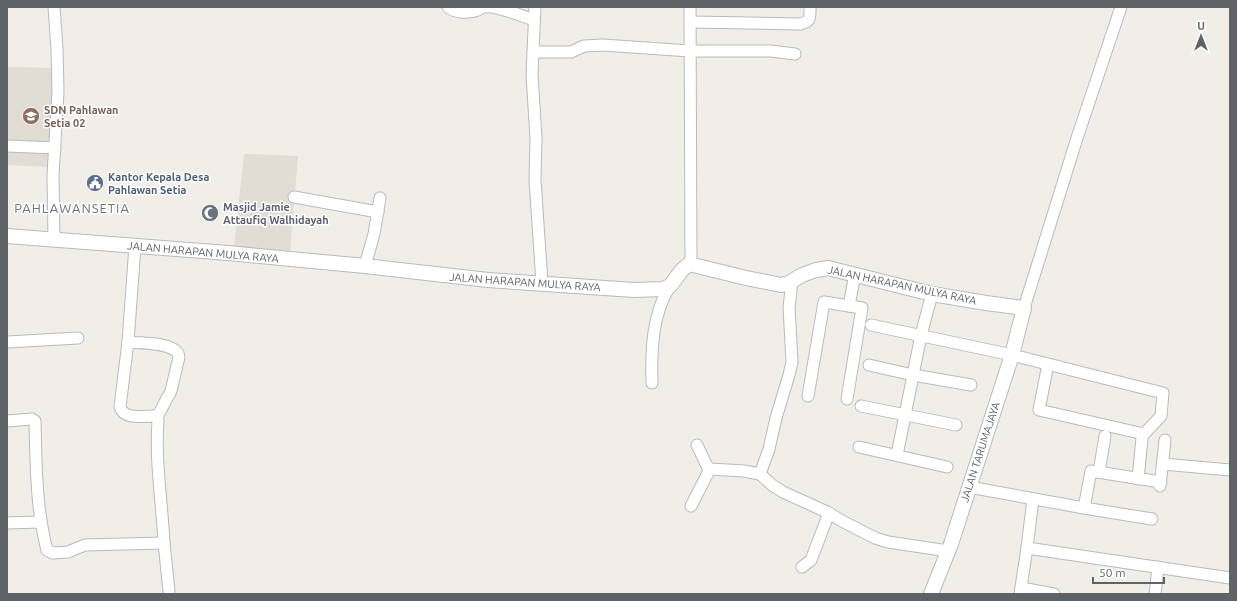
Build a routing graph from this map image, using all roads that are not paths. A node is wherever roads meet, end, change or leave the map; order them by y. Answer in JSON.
{"nodes":[{"id":1,"x":54,"y":7,"type":"edge"},
{"id":2,"x":448,"y":7,"type":"edge"},
{"id":3,"x":535,"y":7,"type":"edge"},
{"id":4,"x":690,"y":7,"type":"edge"},
{"id":5,"x":810,"y":7,"type":"edge"},
{"id":6,"x":1121,"y":7,"type":"edge"},
{"id":7,"x":534,"y":20,"type":"junction"},
{"id":8,"x":690,"y":22,"type":"junction"},
{"id":9,"x":690,"y":51,"type":"junction"},
{"id":10,"x":533,"y":52,"type":"junction"},
{"id":11,"x":795,"y":54,"type":"dead end"},
{"id":12,"x":7,"y":146,"type":"edge"},
{"id":13,"x":55,"y":148,"type":"junction"},
{"id":14,"x":294,"y":198,"type":"dead end"},
{"id":15,"x":380,"y":198,"type":"dead end"},
{"id":16,"x":378,"y":212,"type":"junction"},
{"id":17,"x":7,"y":236,"type":"edge"},
{"id":18,"x":54,"y":240,"type":"junction"},
{"id":19,"x":135,"y":246,"type":"junction"},
{"id":20,"x":691,"y":264,"type":"junction"},
{"id":21,"x":365,"y":266,"type":"junction"},
{"id":22,"x":855,"y":274,"type":"junction"},
{"id":23,"x":792,"y":282,"type":"junction"},
{"id":24,"x":542,"y":284,"type":"junction"},
{"id":25,"x":670,"y":286,"type":"junction"},
{"id":26,"x":932,"y":294,"type":"junction"},
{"id":27,"x":849,"y":306,"type":"junction"},
{"id":28,"x":1024,"y":308,"type":"junction"},
{"id":29,"x":871,"y":325,"type":"dead end"},
{"id":30,"x":921,"y":335,"type":"junction"},
{"id":31,"x":78,"y":338,"type":"dead end"},
{"id":32,"x":7,"y":342,"type":"edge"},
{"id":33,"x":128,"y":342,"type":"junction"},
{"id":34,"x":1012,"y":355,"type":"junction"},
{"id":35,"x":1048,"y":364,"type":"junction"},
{"id":36,"x":869,"y":365,"type":"dead end"},
{"id":37,"x":913,"y":375,"type":"junction"},
{"id":38,"x":652,"y":383,"type":"dead end"},
{"id":39,"x":971,"y":385,"type":"dead end"},
{"id":40,"x":808,"y":396,"type":"dead end"},
{"id":41,"x":847,"y":399,"type":"dead end"},
{"id":42,"x":861,"y":406,"type":"dead end"},
{"id":43,"x":906,"y":415,"type":"junction"},
{"id":44,"x":157,"y":417,"type":"junction"},
{"id":45,"x":7,"y":421,"type":"edge"},
{"id":46,"x":956,"y":425,"type":"dead end"},
{"id":47,"x":1106,"y":436,"type":"dead end"},
{"id":48,"x":1142,"y":438,"type":"dead end"},
{"id":49,"x":1165,"y":440,"type":"dead end"},
{"id":50,"x":697,"y":445,"type":"dead end"},
{"id":51,"x":860,"y":447,"type":"dead end"},
{"id":52,"x":897,"y":455,"type":"junction"},
{"id":53,"x":1163,"y":464,"type":"junction"},
{"id":54,"x":947,"y":467,"type":"dead end"},
{"id":55,"x":710,"y":469,"type":"junction"},
{"id":56,"x":1230,"y":470,"type":"edge"},
{"id":57,"x":1099,"y":472,"type":"junction"},
{"id":58,"x":760,"y":474,"type":"junction"},
{"id":59,"x":1138,"y":478,"type":"junction"},
{"id":60,"x":969,"y":487,"type":"junction"},
{"id":61,"x":1033,"y":499,"type":"junction"},
{"id":62,"x":691,"y":506,"type":"dead end"},
{"id":63,"x":1084,"y":508,"type":"junction"},
{"id":64,"x":829,"y":514,"type":"junction"},
{"id":65,"x":1152,"y":519,"type":"dead end"},
{"id":66,"x":40,"y":522,"type":"junction"},
{"id":67,"x":7,"y":523,"type":"edge"},
{"id":68,"x":164,"y":543,"type":"junction"},
{"id":69,"x":1027,"y":548,"type":"junction"},
{"id":70,"x":948,"y":551,"type":"junction"},
{"id":71,"x":802,"y":567,"type":"dead end"},
{"id":72,"x":1158,"y":567,"type":"junction"},
{"id":73,"x":1230,"y":578,"type":"edge"},
{"id":74,"x":1020,"y":591,"type":"edge"},
{"id":75,"x":170,"y":592,"type":"dead end"},
{"id":76,"x":931,"y":594,"type":"edge"},
{"id":77,"x":1054,"y":594,"type":"edge"},
{"id":78,"x":1155,"y":594,"type":"edge"}],
"edges":[{"from":1,"to":13,"type":"street"},
{"from":2,"to":7,"type":"street"},
{"from":3,"to":7,"type":"street"},
{"from":4,"to":8,"type":"street"},
{"from":5,"to":8,"type":"street"},
{"from":6,"to":28,"type":"street"},
{"from":7,"to":10,"type":"street"},
{"from":8,"to":9,"type":"street"},
{"from":9,"to":10,"type":"street"},
{"from":9,"to":11,"type":"street"},
{"from":9,"to":20,"type":"street"},
{"from":10,"to":24,"type":"street"},
{"from":12,"to":13,"type":"street"},
{"from":13,"to":18,"type":"street"},
{"from":14,"to":16,"type":"street"},
{"from":15,"to":16,"type":"street"},
{"from":16,"to":21,"type":"street"},
{"from":17,"to":18,"type":"street","name":"JALAN HARAPAN MULYA RAYA"},
{"from":18,"to":19,"type":"street","name":"JALAN HARAPAN MULYA RAYA"},
{"from":19,"to":21,"type":"street","name":"JALAN HARAPAN MULYA RAYA"},
{"from":19,"to":33,"type":"street"},
{"from":20,"to":23,"type":"street","name":"JALAN HARAPAN MULYA RAYA"},
{"from":20,"to":25,"type":"street"},
{"from":21,"to":24,"type":"street","name":"JALAN HARAPAN MULYA RAYA"},
{"from":22,"to":23,"type":"street","name":"JALAN HARAPAN MULYA RAYA"},
{"from":22,"to":26,"type":"street","name":"JALAN HARAPAN MULYA RAYA"},
{"from":22,"to":27,"type":"street"},
{"from":23,"to":58,"type":"street"},
{"from":24,"to":25,"type":"street","name":"JALAN HARAPAN MULYA RAYA"},
{"from":25,"to":38,"type":"street"},
{"from":26,"to":28,"type":"street","name":"JALAN HARAPAN MULYA RAYA"},
{"from":26,"to":30,"type":"street"},
{"from":27,"to":40,"type":"street"},
{"from":27,"to":41,"type":"street"},
{"from":28,"to":34,"type":"street","name":"JALAN TARUMAJAYA"},
{"from":29,"to":30,"type":"street"},
{"from":30,"to":34,"type":"street"},
{"from":30,"to":37,"type":"street"},
{"from":31,"to":32,"type":"street"},
{"from":33,"to":44,"type":"street"},
{"from":33,"to":44,"type":"street"},
{"from":34,"to":35,"type":"street"},
{"from":34,"to":60,"type":"street","name":"JALAN TARUMAJAYA"},
{"from":35,"to":35,"type":"street"},
{"from":36,"to":37,"type":"street"},
{"from":37,"to":39,"type":"street"},
{"from":37,"to":43,"type":"street"},
{"from":42,"to":43,"type":"street"},
{"from":43,"to":46,"type":"street"},
{"from":43,"to":52,"type":"street"},
{"from":44,"to":68,"type":"street"},
{"from":45,"to":66,"type":"street"},
{"from":47,"to":57,"type":"street"},
{"from":48,"to":59,"type":"street"},
{"from":49,"to":53,"type":"street"},
{"from":50,"to":55,"type":"street"},
{"from":51,"to":52,"type":"street"},
{"from":52,"to":54,"type":"street"},
{"from":53,"to":56,"type":"street"},
{"from":53,"to":59,"type":"street"},
{"from":55,"to":58,"type":"street"},
{"from":55,"to":62,"type":"street"},
{"from":57,"to":59,"type":"street"},
{"from":57,"to":63,"type":"street"},
{"from":58,"to":64,"type":"street"},
{"from":60,"to":61,"type":"street"},
{"from":60,"to":70,"type":"street","name":"JALAN TARUMAJAYA"},
{"from":61,"to":63,"type":"street"},
{"from":61,"to":69,"type":"street"},
{"from":63,"to":65,"type":"street"},
{"from":64,"to":70,"type":"street"},
{"from":64,"to":71,"type":"street"},
{"from":66,"to":67,"type":"street"},
{"from":66,"to":68,"type":"street"},
{"from":68,"to":75,"type":"street"},
{"from":69,"to":72,"type":"street"},
{"from":69,"to":74,"type":"street"},
{"from":70,"to":76,"type":"street","name":"JALAN TARUMAJAYA"},
{"from":72,"to":73,"type":"street"},
{"from":72,"to":78,"type":"street"},
{"from":74,"to":77,"type":"street"}]}
